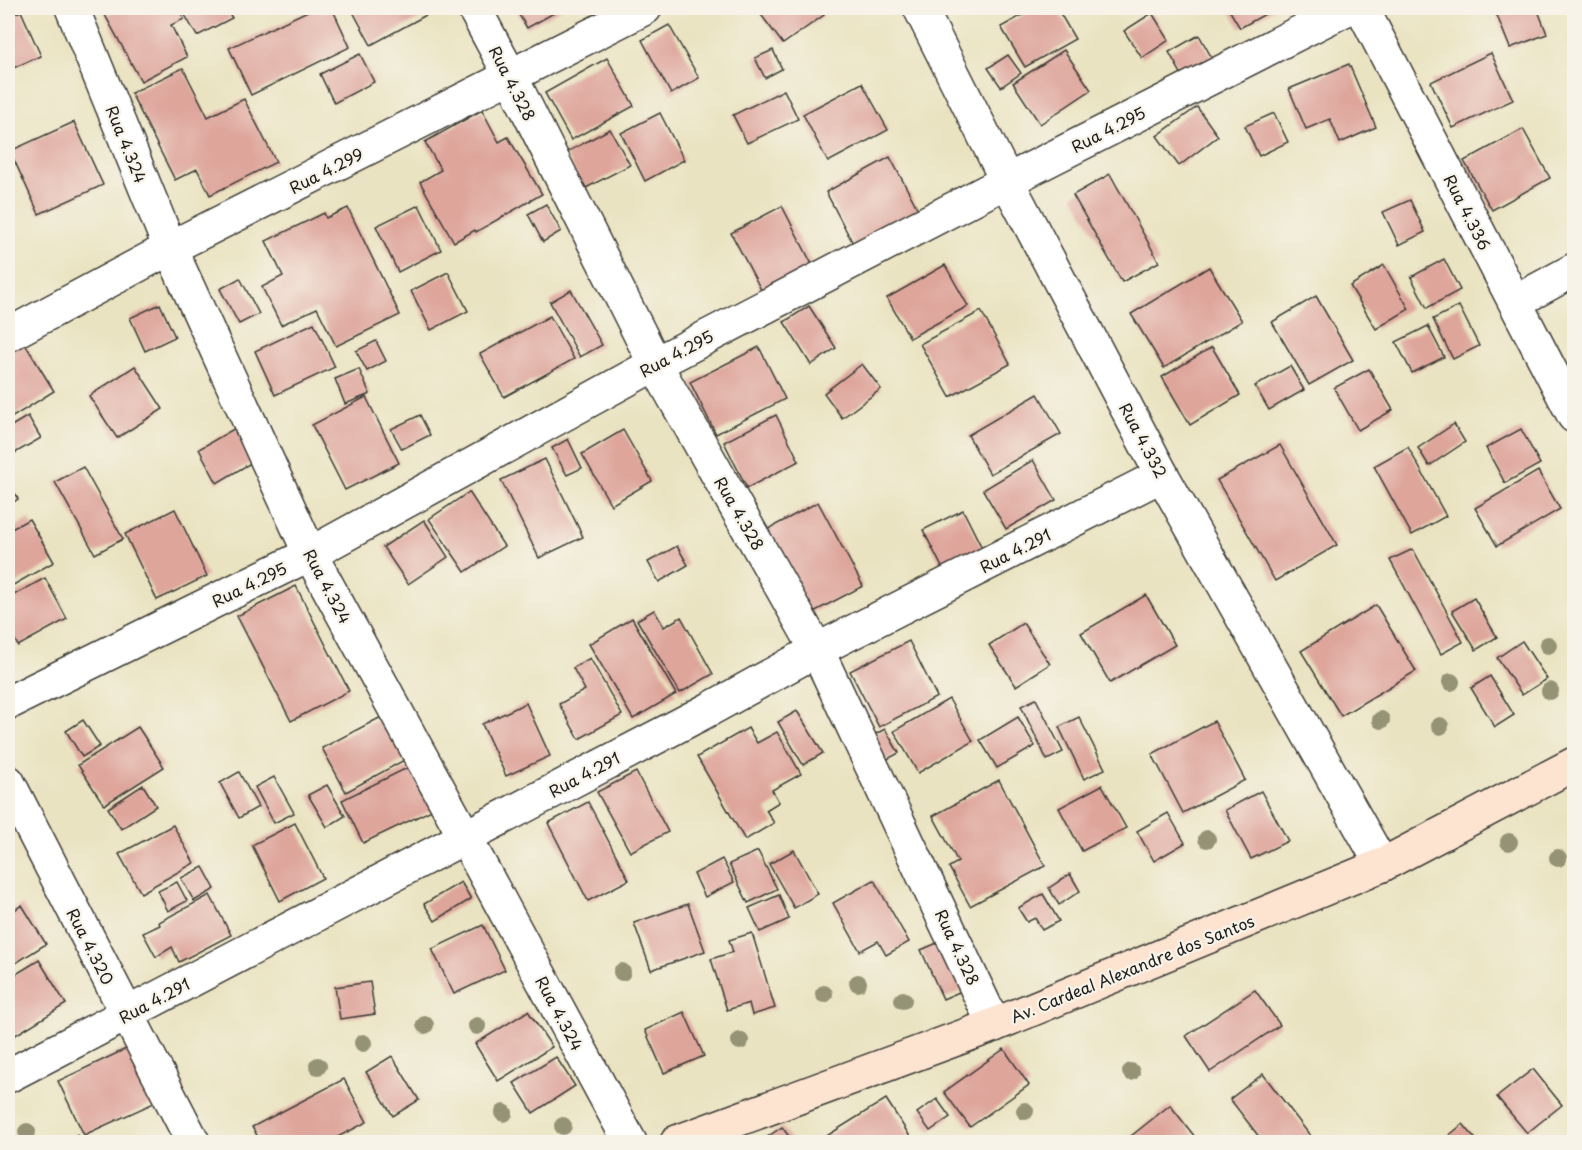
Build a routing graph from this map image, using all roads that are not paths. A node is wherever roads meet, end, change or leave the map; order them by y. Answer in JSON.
{"nodes":[{"id":1,"x":72,"y":8,"type":"edge"},
{"id":2,"x":474,"y":8,"type":"edge"},
{"id":3,"x":645,"y":8,"type":"edge"},
{"id":4,"x":920,"y":8,"type":"edge"},
{"id":5,"x":1348,"y":8,"type":"edge"},
{"id":6,"x":1362,"y":8,"type":"edge"},
{"id":7,"x":511,"y":76,"type":"junction"},
{"id":8,"x":1007,"y":181,"type":"junction"},
{"id":9,"x":170,"y":248,"type":"junction"},
{"id":10,"x":1575,"y":270,"type":"edge"},
{"id":11,"x":1515,"y":302,"type":"junction"},
{"id":12,"x":8,"y":335,"type":"edge"},
{"id":13,"x":655,"y":364,"type":"junction"},
{"id":14,"x":1575,"y":416,"type":"edge"},
{"id":15,"x":1162,"y":475,"type":"junction"},
{"id":16,"x":310,"y":554,"type":"junction"},
{"id":17,"x":818,"y":650,"type":"junction"},
{"id":18,"x":8,"y":703,"type":"edge"},
{"id":19,"x":1575,"y":765,"type":"edge"},
{"id":20,"x":8,"y":782,"type":"edge"},
{"id":21,"x":465,"y":837,"type":"junction"},
{"id":22,"x":1382,"y":865,"type":"junction"},
{"id":23,"x":125,"y":1014,"type":"junction"},
{"id":24,"x":994,"y":1024,"type":"junction"},
{"id":25,"x":8,"y":1076,"type":"edge"},
{"id":26,"x":193,"y":1143,"type":"edge"},
{"id":27,"x":630,"y":1143,"type":"edge"},
{"id":28,"x":677,"y":1143,"type":"edge"}],
"edges":[{"from":1,"to":9,"type":"street","name":"Rua 4.324"},
{"from":2,"to":7,"type":"street","name":"Rua 4.328"},
{"from":3,"to":7,"type":"street","name":"Rua 4.299"},
{"from":4,"to":8,"type":"street","name":"Rua 4.332"},
{"from":5,"to":8,"type":"street","name":"Rua 4.295"},
{"from":6,"to":11,"type":"street","name":"Rua 4.336"},
{"from":7,"to":9,"type":"street","name":"Rua 4.299"},
{"from":7,"to":13,"type":"street","name":"Rua 4.328"},
{"from":8,"to":13,"type":"street","name":"Rua 4.295"},
{"from":8,"to":15,"type":"street","name":"Rua 4.332"},
{"from":9,"to":12,"type":"street","name":"Rua 4.299"},
{"from":9,"to":16,"type":"street","name":"Rua 4.324"},
{"from":10,"to":11,"type":"street"},
{"from":11,"to":14,"type":"street","name":"Rua 4.336"},
{"from":13,"to":16,"type":"street","name":"Rua 4.295"},
{"from":13,"to":17,"type":"street","name":"Rua 4.328"},
{"from":15,"to":17,"type":"street","name":"Rua 4.291"},
{"from":15,"to":22,"type":"street","name":"Rua 4.332"},
{"from":16,"to":18,"type":"street","name":"Rua 4.295"},
{"from":16,"to":21,"type":"street","name":"Rua 4.324"},
{"from":17,"to":21,"type":"street","name":"Rua 4.291"},
{"from":17,"to":24,"type":"street","name":"Rua 4.328"},
{"from":19,"to":22,"type":"street","name":"Av. Cardeal Alexandre dos Santos"},
{"from":20,"to":23,"type":"street","name":"Rua 4.320"},
{"from":21,"to":23,"type":"street","name":"Rua 4.291"},
{"from":21,"to":27,"type":"street","name":"Rua 4.324"},
{"from":22,"to":24,"type":"street","name":"Av. Cardeal Alexandre dos Santos"},
{"from":23,"to":25,"type":"street","name":"Rua 4.291"},
{"from":23,"to":26,"type":"street","name":"Rua 4.320"},
{"from":24,"to":28,"type":"street","name":"Av. Cardeal Alexandre dos Santos"}]}
